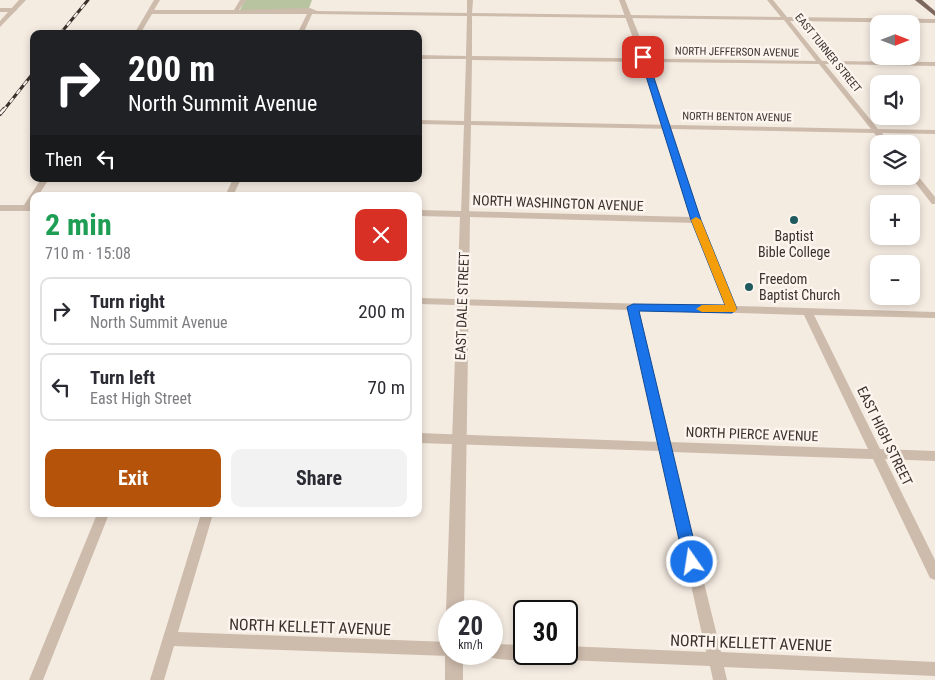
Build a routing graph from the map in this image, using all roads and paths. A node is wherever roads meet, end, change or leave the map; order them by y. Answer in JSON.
{"nodes":[{"id":1,"x":23,"y":0,"type":"edge"},
{"id":2,"x":157,"y":0,"type":"edge"},
{"id":3,"x":243,"y":0,"type":"edge"},
{"id":4,"x":316,"y":0,"type":"edge"},
{"id":5,"x":470,"y":0,"type":"edge"},
{"id":6,"x":622,"y":0,"type":"edge"},
{"id":7,"x":770,"y":0,"type":"edge"},
{"id":8,"x":918,"y":0,"type":"edge"},
{"id":9,"x":0,"y":10,"type":"edge"},
{"id":10,"x":14,"y":10,"type":"junction"},
{"id":11,"x":310,"y":11,"type":"junction"},
{"id":12,"x":150,"y":12,"type":"junction"},
{"id":13,"x":236,"y":12,"type":"junction"},
{"id":14,"x":470,"y":14,"type":"junction"},
{"id":15,"x":935,"y":14,"type":"edge"},
{"id":16,"x":628,"y":16,"type":"junction"},
{"id":17,"x":784,"y":18,"type":"junction"},
{"id":18,"x":935,"y":21,"type":"edge"},
{"id":19,"x":0,"y":25,"type":"edge"},
{"id":20,"x":139,"y":30,"type":"edge"},
{"id":21,"x":302,"y":30,"type":"edge"},
{"id":22,"x":422,"y":57,"type":"edge"},
{"id":23,"x":469,"y":58,"type":"junction"},
{"id":24,"x":645,"y":60,"type":"junction"},
{"id":25,"x":821,"y":63,"type":"junction"},
{"id":26,"x":935,"y":64,"type":"edge"},
{"id":27,"x":422,"y":122,"type":"edge"},
{"id":28,"x":468,"y":124,"type":"junction"},
{"id":29,"x":666,"y":127,"type":"junction"},
{"id":30,"x":877,"y":131,"type":"junction"},
{"id":31,"x":935,"y":132,"type":"edge"},
{"id":32,"x":880,"y":135,"type":"edge"},
{"id":33,"x":920,"y":184,"type":"edge"},
{"id":34,"x":935,"y":202,"type":"edge"},
{"id":35,"x":0,"y":208,"type":"edge"},
{"id":36,"x":30,"y":208,"type":"edge"},
{"id":37,"x":422,"y":213,"type":"edge"},
{"id":38,"x":465,"y":214,"type":"junction"},
{"id":39,"x":696,"y":220,"type":"junction"},
{"id":40,"x":422,"y":301,"type":"edge"},
{"id":41,"x":462,"y":302,"type":"junction"},
{"id":42,"x":633,"y":307,"type":"junction"},
{"id":43,"x":732,"y":309,"type":"junction"},
{"id":44,"x":807,"y":311,"type":"junction"},
{"id":45,"x":935,"y":315,"type":"edge"},
{"id":46,"x":422,"y":438,"type":"edge"},
{"id":47,"x":458,"y":440,"type":"junction"},
{"id":48,"x":664,"y":446,"type":"junction"},
{"id":49,"x":877,"y":454,"type":"junction"},
{"id":50,"x":935,"y":456,"type":"edge"},
{"id":51,"x":102,"y":517,"type":"edge"},
{"id":52,"x":206,"y":517,"type":"edge"},
{"id":53,"x":935,"y":574,"type":"edge"},
{"id":54,"x":455,"y":600,"type":"edge"},
{"id":55,"x":169,"y":639,"type":"junction"},
{"id":56,"x":438,"y":649,"type":"edge"},
{"id":57,"x":578,"y":653,"type":"edge"},
{"id":58,"x":714,"y":658,"type":"junction"},
{"id":59,"x":454,"y":665,"type":"edge"},
{"id":60,"x":935,"y":669,"type":"edge"},
{"id":61,"x":36,"y":680,"type":"edge"},
{"id":62,"x":157,"y":680,"type":"edge"},
{"id":63,"x":454,"y":680,"type":"edge"},
{"id":64,"x":720,"y":680,"type":"edge"}],
"edges":[{"from":1,"to":10,"type":"street"},
{"from":2,"to":12,"type":"street"},
{"from":3,"to":13,"type":"street"},
{"from":4,"to":11,"type":"street"},
{"from":5,"to":14,"type":"street","name":"EAST DALE STREET"},
{"from":6,"to":16,"type":"street"},
{"from":7,"to":17,"type":"street","name":"EAST TURNER STREET"},
{"from":8,"to":15,"type":"main road"},
{"from":9,"to":10,"type":"street"},
{"from":10,"to":19,"type":"street"},
{"from":11,"to":13,"type":"street"},
{"from":11,"to":14,"type":"street"},
{"from":11,"to":21,"type":"street"},
{"from":12,"to":13,"type":"street"},
{"from":12,"to":20,"type":"street"},
{"from":14,"to":16,"type":"street"},
{"from":14,"to":23,"type":"street","name":"EAST DALE STREET"},
{"from":16,"to":17,"type":"street"},
{"from":16,"to":24,"type":"street"},
{"from":17,"to":18,"type":"street"},
{"from":17,"to":25,"type":"street","name":"EAST TURNER STREET"},
{"from":22,"to":23,"type":"street","name":"NORTH JEFFERSON AVENUE"},
{"from":23,"to":24,"type":"street","name":"NORTH JEFFERSON AVENUE"},
{"from":23,"to":28,"type":"street","name":"EAST DALE STREET"},
{"from":24,"to":25,"type":"street","name":"NORTH JEFFERSON AVENUE"},
{"from":24,"to":29,"type":"street"},
{"from":25,"to":26,"type":"street","name":"NORTH JEFFERSON AVENUE"},
{"from":25,"to":30,"type":"street","name":"EAST TURNER STREET"},
{"from":27,"to":28,"type":"street","name":"NORTH BENTON AVENUE"},
{"from":28,"to":29,"type":"street","name":"NORTH BENTON AVENUE"},
{"from":28,"to":38,"type":"street","name":"EAST DALE STREET"},
{"from":29,"to":30,"type":"street","name":"NORTH BENTON AVENUE"},
{"from":29,"to":39,"type":"street"},
{"from":30,"to":31,"type":"street","name":"NORTH BENTON AVENUE"},
{"from":30,"to":32,"type":"street","name":"EAST TURNER STREET"},
{"from":33,"to":34,"type":"street"},
{"from":35,"to":36,"type":"street"},
{"from":37,"to":38,"type":"street","name":"NORTH WASHINGTON AVENUE"},
{"from":38,"to":39,"type":"street","name":"NORTH WASHINGTON AVENUE"},
{"from":38,"to":41,"type":"street","name":"EAST DALE STREET"},
{"from":39,"to":43,"type":"street"},
{"from":40,"to":41,"type":"street"},
{"from":41,"to":42,"type":"street"},
{"from":41,"to":47,"type":"street","name":"EAST DALE STREET"},
{"from":42,"to":43,"type":"street"},
{"from":42,"to":48,"type":"street"},
{"from":43,"to":44,"type":"street"},
{"from":44,"to":45,"type":"street"},
{"from":44,"to":49,"type":"street","name":"EAST HIGH STREET"},
{"from":46,"to":47,"type":"street","name":"NORTH PIERCE AVENUE"},
{"from":47,"to":48,"type":"street","name":"NORTH PIERCE AVENUE"},
{"from":47,"to":54,"type":"street","name":"EAST DALE STREET"},
{"from":48,"to":49,"type":"street","name":"NORTH PIERCE AVENUE"},
{"from":48,"to":58,"type":"street"},
{"from":49,"to":50,"type":"street","name":"NORTH PIERCE AVENUE"},
{"from":49,"to":53,"type":"street","name":"EAST HIGH STREET"},
{"from":51,"to":61,"type":"street"},
{"from":52,"to":55,"type":"street"},
{"from":55,"to":56,"type":"street","name":"NORTH KELLETT AVENUE"},
{"from":55,"to":62,"type":"street"},
{"from":57,"to":58,"type":"street","name":"NORTH KELLETT AVENUE"},
{"from":58,"to":60,"type":"street","name":"NORTH KELLETT AVENUE"},
{"from":58,"to":64,"type":"street"},
{"from":59,"to":63,"type":"street"}]}
